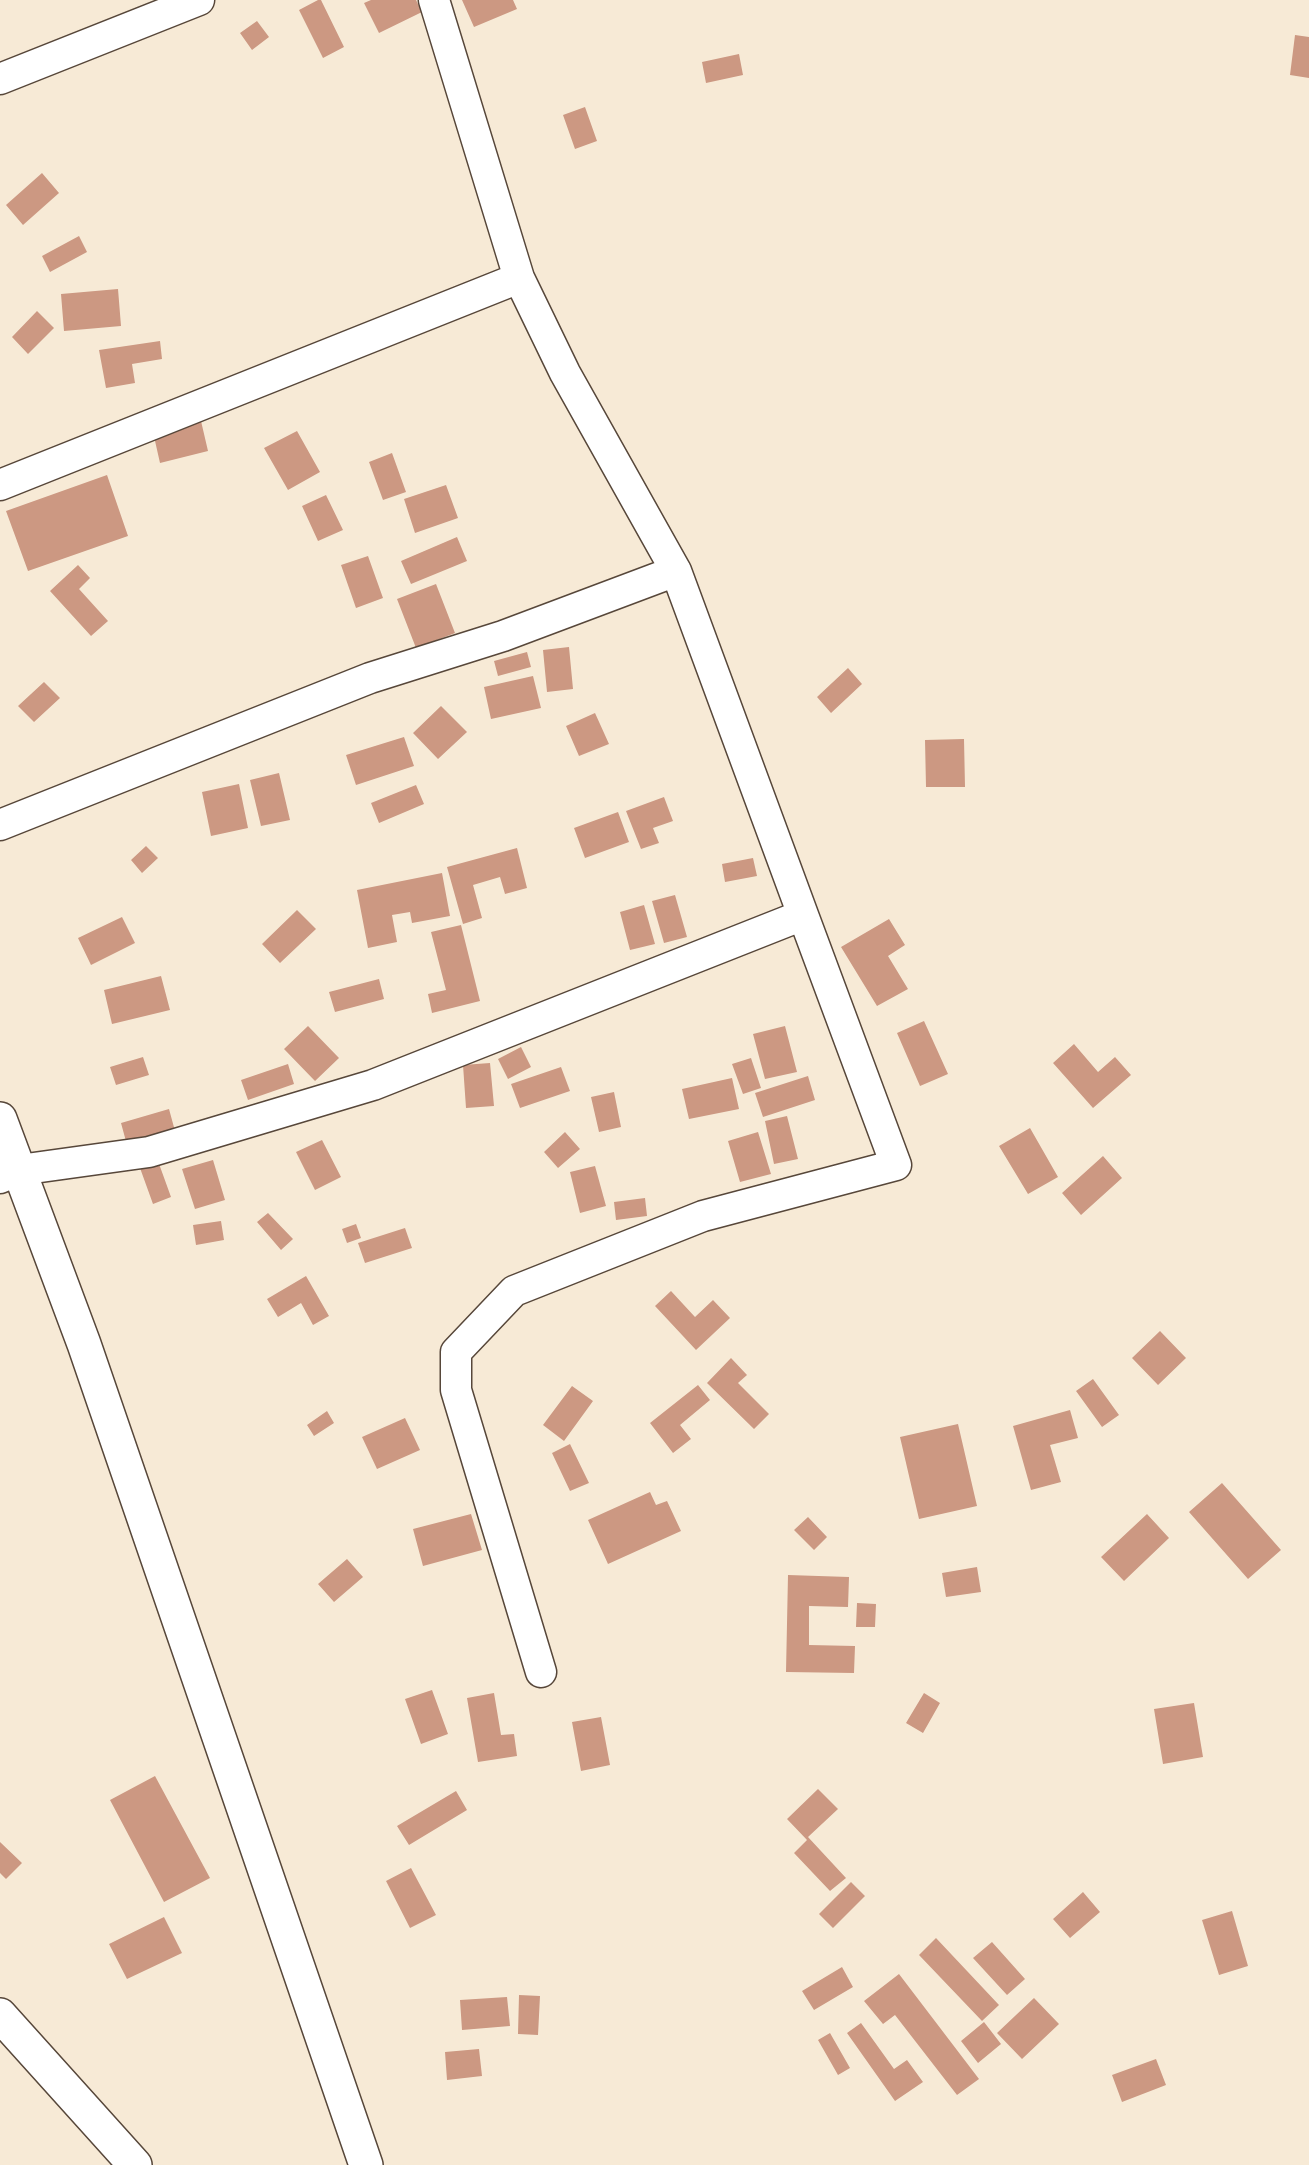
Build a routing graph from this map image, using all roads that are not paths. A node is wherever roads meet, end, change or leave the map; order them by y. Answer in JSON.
{"nodes":[{"id":1,"x":199,"y":0,"type":"edge"},
{"id":2,"x":434,"y":0,"type":"edge"},
{"id":3,"x":0,"y":79,"type":"edge"},
{"id":4,"x":519,"y":278,"type":"junction"},
{"id":5,"x":0,"y":485,"type":"edge"},
{"id":6,"x":676,"y":571,"type":"junction"},
{"id":7,"x":0,"y":825,"type":"edge"},
{"id":8,"x":803,"y":915,"type":"junction"},
{"id":9,"x":0,"y":1119,"type":"edge"},
{"id":10,"x":10,"y":1174,"type":"edge"},
{"id":11,"x":541,"y":1672,"type":"dead end"},
{"id":12,"x":0,"y":2016,"type":"edge"},
{"id":13,"x":135,"y":2165,"type":"edge"},
{"id":14,"x":366,"y":2165,"type":"edge"}],
"edges":[{"from":1,"to":3,"type":"street"},
{"from":2,"to":4,"type":"street"},
{"from":4,"to":5,"type":"street"},
{"from":4,"to":6,"type":"street"},
{"from":6,"to":7,"type":"street"},
{"from":6,"to":8,"type":"street"},
{"from":8,"to":10,"type":"street"},
{"from":8,"to":11,"type":"street"},
{"from":9,"to":10,"type":"street"},
{"from":10,"to":14,"type":"street"},
{"from":12,"to":13,"type":"street"}]}
